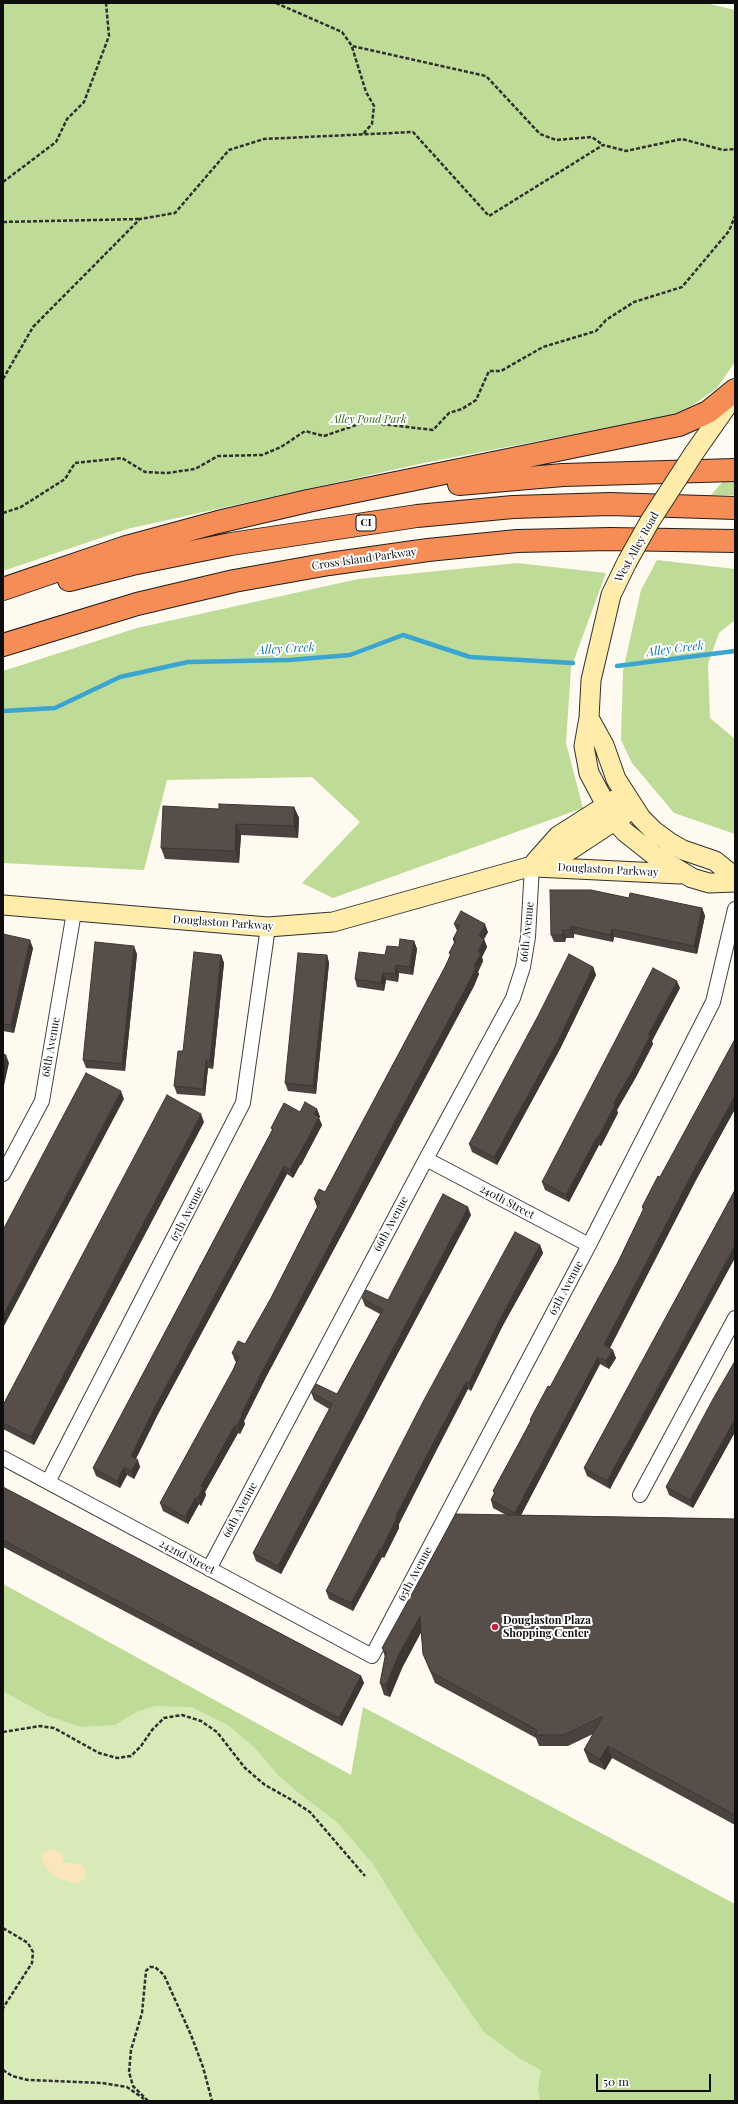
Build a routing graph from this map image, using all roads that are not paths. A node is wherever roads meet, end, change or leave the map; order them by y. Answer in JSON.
{"nodes":[{"id":1,"x":735,"y":390,"type":"edge"},
{"id":2,"x":735,"y":395,"type":"edge"},
{"id":3,"x":735,"y":470,"type":"edge"},
{"id":4,"x":735,"y":507,"type":"edge"},
{"id":5,"x":699,"y":540,"type":"junction"},
{"id":6,"x":735,"y":541,"type":"edge"},
{"id":7,"x":735,"y":545,"type":"edge"},
{"id":8,"x":126,"y":547,"type":"junction"},
{"id":9,"x":3,"y":588,"type":"edge"},
{"id":10,"x":3,"y":598,"type":"edge"},
{"id":11,"x":3,"y":645,"type":"edge"},
{"id":12,"x":589,"y":718,"type":"junction"},
{"id":13,"x":630,"y":801,"type":"junction"},
{"id":14,"x":610,"y":812,"type":"junction"},
{"id":15,"x":532,"y":866,"type":"junction"},
{"id":16,"x":684,"y":874,"type":"junction"},
{"id":17,"x":735,"y":877,"type":"edge"},
{"id":18,"x":735,"y":882,"type":"edge"},
{"id":19,"x":3,"y":905,"type":"edge"},
{"id":20,"x":735,"y":909,"type":"edge"},
{"id":21,"x":74,"y":912,"type":"junction"},
{"id":22,"x":268,"y":927,"type":"junction"},
{"id":23,"x":426,"y":1158,"type":"junction"},
{"id":24,"x":3,"y":1174,"type":"edge"},
{"id":25,"x":589,"y":1245,"type":"junction"},
{"id":26,"x":735,"y":1318,"type":"edge"},
{"id":27,"x":3,"y":1458,"type":"edge"},
{"id":28,"x":48,"y":1482,"type":"junction"},
{"id":29,"x":640,"y":1496,"type":"dead end"},
{"id":30,"x":209,"y":1569,"type":"junction"},
{"id":31,"x":372,"y":1656,"type":"joint"}],
"edges":[{"from":1,"to":8,"type":"highway"},
{"from":2,"to":12,"type":"main road","name":"West Alley Road","bridge":true},
{"from":3,"to":8,"type":"highway"},
{"from":4,"to":10,"type":"highway","number":"CI"},
{"from":5,"to":6,"type":"highway","name":"Cross Island Parkway"},
{"from":5,"to":7,"type":"highway"},
{"from":5,"to":11,"type":"highway","name":"Cross Island Parkway"},
{"from":8,"to":9,"type":"highway"},
{"from":12,"to":13,"type":"main road"},
{"from":12,"to":14,"type":"main road","name":"West Alley Road"},
{"from":13,"to":14,"type":"main road","name":"Douglaston Parkway"},
{"from":13,"to":17,"type":"main road"},
{"from":14,"to":15,"type":"main road","name":"Douglaston Parkway"},
{"from":14,"to":16,"type":"main road","name":"Douglaston Parkway"},
{"from":15,"to":16,"type":"main road","name":"Douglaston Parkway"},
{"from":15,"to":22,"type":"main road","name":"Douglaston Parkway"},
{"from":15,"to":23,"type":"street","name":"66th Avenue"},
{"from":16,"to":18,"type":"main road","name":"Douglaston Parkway"},
{"from":19,"to":21,"type":"main road","name":"Douglaston Parkway"},
{"from":20,"to":25,"type":"street","name":"65th Avenue"},
{"from":21,"to":22,"type":"main road","name":"Douglaston Parkway"},
{"from":21,"to":24,"type":"street","name":"68th Avenue"},
{"from":22,"to":28,"type":"street","name":"67th Avenue"},
{"from":23,"to":25,"type":"street","name":"240th Street"},
{"from":23,"to":30,"type":"street","name":"66th Avenue"},
{"from":25,"to":31,"type":"street","name":"65th Avenue"},
{"from":26,"to":29,"type":"street"},
{"from":27,"to":28,"type":"street","name":"242nd Street"},
{"from":28,"to":30,"type":"street","name":"242nd Street"},
{"from":30,"to":31,"type":"street","name":"242nd Street"}]}
